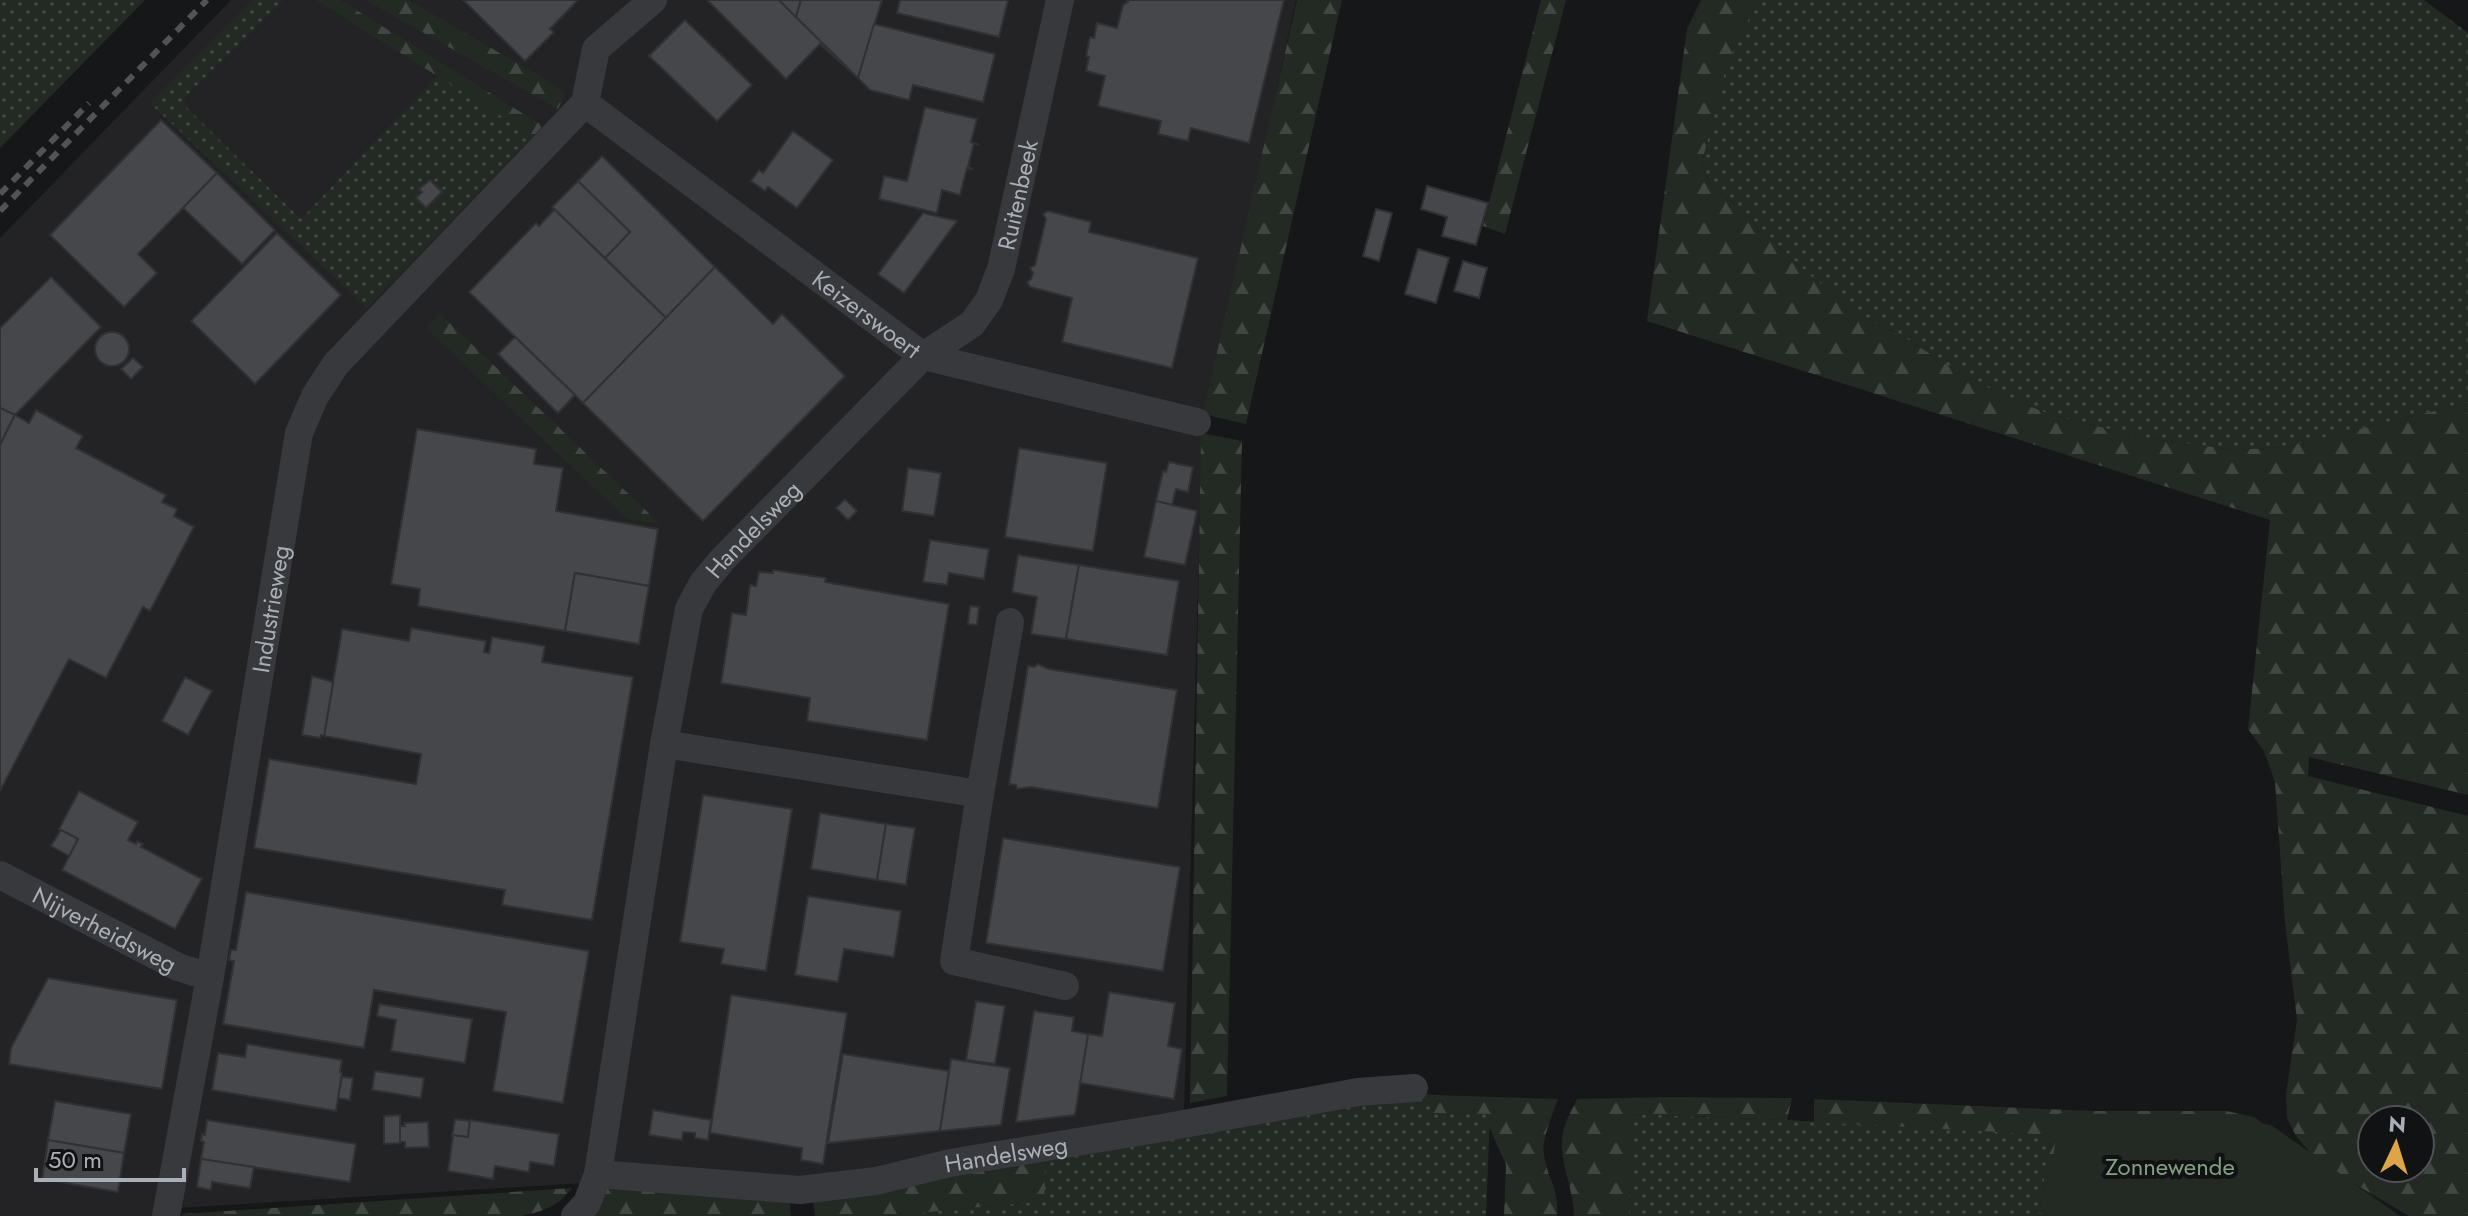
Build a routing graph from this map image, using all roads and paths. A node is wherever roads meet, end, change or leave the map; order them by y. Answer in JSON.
{"nodes":[{"id":1,"x":653,"y":0,"type":"edge"},
{"id":2,"x":1060,"y":0,"type":"edge"},
{"id":3,"x":585,"y":103,"type":"junction"},
{"id":4,"x":923,"y":356,"type":"junction"},
{"id":5,"x":1197,"y":422,"type":"dead end"},
{"id":6,"x":1010,"y":622,"type":"dead end"},
{"id":7,"x":664,"y":744,"type":"junction"},
{"id":8,"x":980,"y":794,"type":"junction"},
{"id":9,"x":0,"y":875,"type":"edge"},
{"id":10,"x":210,"y":977,"type":"junction"},
{"id":11,"x":1065,"y":986,"type":"dead end"},
{"id":12,"x":1414,"y":1088,"type":"dead end"},
{"id":13,"x":598,"y":1174,"type":"junction"},
{"id":14,"x":166,"y":1216,"type":"edge"},
{"id":15,"x":575,"y":1216,"type":"edge"}],
"edges":[{"from":1,"to":3,"type":"street"},
{"from":2,"to":4,"type":"street","name":"Ruitenbeek"},
{"from":3,"to":4,"type":"street","name":"Keizerswoert"},
{"from":3,"to":10,"type":"street","name":"Industrieweg"},
{"from":4,"to":5,"type":"street","name":"Keizerswoert"},
{"from":4,"to":7,"type":"street","name":"Handelsweg"},
{"from":6,"to":8,"type":"street"},
{"from":7,"to":8,"type":"street"},
{"from":7,"to":13,"type":"street","name":"Handelsweg"},
{"from":8,"to":11,"type":"street"},
{"from":9,"to":10,"type":"street","name":"Nijverheidsweg"},
{"from":10,"to":14,"type":"street","name":"Industrieweg"},
{"from":12,"to":13,"type":"street","name":"Handelsweg"},
{"from":13,"to":15,"type":"street","name":"Handelsweg"}]}
